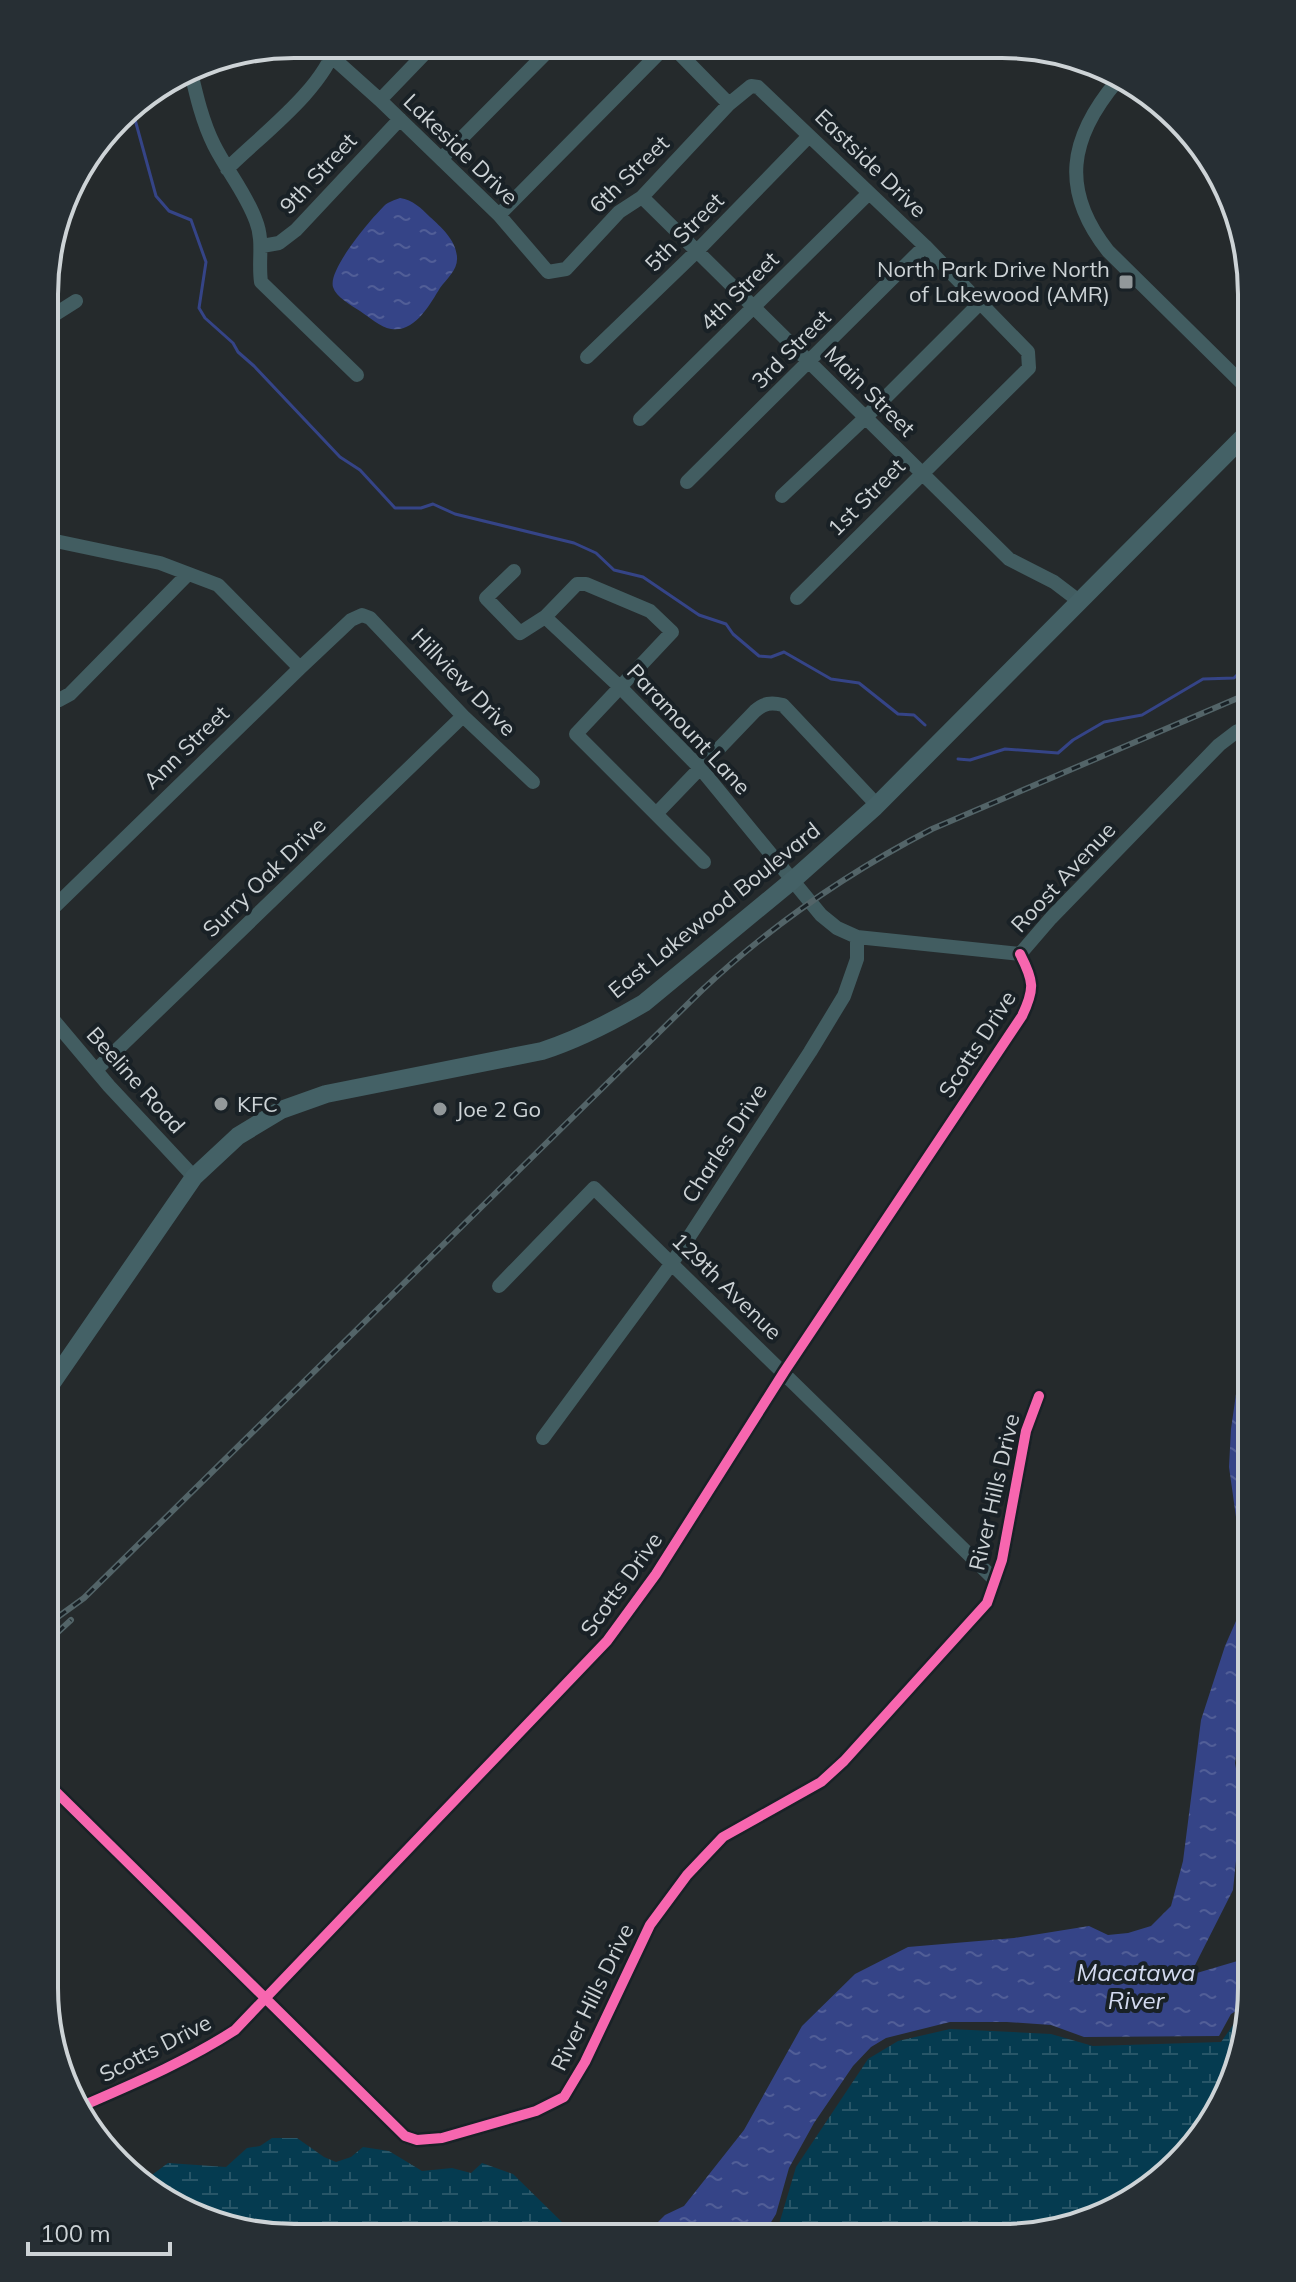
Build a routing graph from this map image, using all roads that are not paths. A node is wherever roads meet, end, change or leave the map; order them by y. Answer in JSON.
{"nodes":[{"id":1,"x":329,"y":58,"type":"edge"},
{"id":2,"x":341,"y":58,"type":"edge"},
{"id":3,"x":420,"y":58,"type":"edge"},
{"id":4,"x":541,"y":58,"type":"edge"},
{"id":5,"x":654,"y":58,"type":"edge"},
{"id":6,"x":684,"y":58,"type":"edge"},
{"id":7,"x":193,"y":81,"type":"edge"},
{"id":8,"x":1113,"y":86,"type":"edge"},
{"id":9,"x":380,"y":100,"type":"junction"},
{"id":10,"x":729,"y":104,"type":"junction"},
{"id":11,"x":400,"y":119,"type":"junction"},
{"id":12,"x":809,"y":136,"type":"junction"},
{"id":13,"x":441,"y":159,"type":"junction"},
{"id":14,"x":227,"y":169,"type":"junction"},
{"id":15,"x":869,"y":193,"type":"junction"},
{"id":16,"x":642,"y":197,"type":"junction"},
{"id":17,"x":499,"y":215,"type":"junction"},
{"id":18,"x":262,"y":246,"type":"junction"},
{"id":19,"x":925,"y":246,"type":"junction"},
{"id":20,"x":697,"y":251,"type":"junction"},
{"id":21,"x":557,"y":272,"type":"joint"},
{"id":22,"x":76,"y":301,"type":"dead end"},
{"id":23,"x":980,"y":303,"type":"junction"},
{"id":24,"x":755,"y":307,"type":"junction"},
{"id":25,"x":58,"y":312,"type":"edge"},
{"id":26,"x":587,"y":357,"type":"dead end"},
{"id":27,"x":1030,"y":359,"type":"joint"},
{"id":28,"x":810,"y":361,"type":"junction"},
{"id":29,"x":357,"y":375,"type":"dead end"},
{"id":30,"x":1238,"y":379,"type":"edge"},
{"id":31,"x":865,"y":418,"type":"junction"},
{"id":32,"x":640,"y":419,"type":"dead end"},
{"id":33,"x":1238,"y":442,"type":"edge"},
{"id":34,"x":921,"y":473,"type":"junction"},
{"id":35,"x":687,"y":482,"type":"dead end"},
{"id":36,"x":782,"y":496,"type":"dead end"},
{"id":37,"x":58,"y":542,"type":"edge"},
{"id":38,"x":514,"y":571,"type":"dead end"},
{"id":39,"x":187,"y":575,"type":"junction"},
{"id":40,"x":797,"y":598,"type":"dead end"},
{"id":41,"x":1079,"y":601,"type":"junction"},
{"id":42,"x":362,"y":615,"type":"joint"},
{"id":43,"x":545,"y":617,"type":"junction"},
{"id":44,"x":300,"y":668,"type":"junction"},
{"id":45,"x":621,"y":688,"type":"junction"},
{"id":46,"x":58,"y":700,"type":"edge"},
{"id":47,"x":463,"y":716,"type":"junction"},
{"id":48,"x":1238,"y":731,"type":"edge"},
{"id":49,"x":701,"y":769,"type":"junction"},
{"id":50,"x":533,"y":782,"type":"dead end"},
{"id":51,"x":877,"y":805,"type":"junction"},
{"id":52,"x":656,"y":814,"type":"junction"},
{"id":53,"x":704,"y":862,"type":"dead end"},
{"id":54,"x":793,"y":880,"type":"junction"},
{"id":55,"x":58,"y":903,"type":"edge"},
{"id":56,"x":857,"y":937,"type":"junction"},
{"id":57,"x":1020,"y":954,"type":"junction"},
{"id":58,"x":58,"y":1025,"type":"edge"},
{"id":59,"x":96,"y":1070,"type":"junction"},
{"id":60,"x":194,"y":1177,"type":"junction"},
{"id":61,"x":672,"y":1263,"type":"junction"},
{"id":62,"x":499,"y":1286,"type":"dead end"},
{"id":63,"x":784,"y":1372,"type":"junction"},
{"id":64,"x":58,"y":1374,"type":"edge"},
{"id":65,"x":1039,"y":1396,"type":"dead end"},
{"id":66,"x":543,"y":1438,"type":"dead end"},
{"id":67,"x":995,"y":1580,"type":"junction"},
{"id":68,"x":58,"y":1794,"type":"edge"},
{"id":69,"x":267,"y":1997,"type":"junction"},
{"id":70,"x":89,"y":2103,"type":"edge"}],
"edges":[{"from":1,"to":14,"type":"street"},
{"from":2,"to":9,"type":"street","name":"Lakeside Drive"},
{"from":3,"to":9,"type":"street"},
{"from":4,"to":13,"type":"street"},
{"from":5,"to":17,"type":"street"},
{"from":6,"to":10,"type":"street"},
{"from":7,"to":14,"type":"street"},
{"from":8,"to":30,"type":"street"},
{"from":9,"to":11,"type":"street","name":"Lakeside Drive"},
{"from":10,"to":12,"type":"street","name":"Eastside Drive"},
{"from":10,"to":16,"type":"street","name":"6th Street"},
{"from":11,"to":13,"type":"street","name":"Lakeside Drive"},
{"from":11,"to":18,"type":"street","name":"9th Street"},
{"from":12,"to":15,"type":"street","name":"Eastside Drive"},
{"from":12,"to":20,"type":"street","name":"5th Street"},
{"from":13,"to":17,"type":"street","name":"Lakeside Drive"},
{"from":14,"to":18,"type":"street"},
{"from":15,"to":19,"type":"street","name":"Eastside Drive"},
{"from":15,"to":24,"type":"street","name":"4th Street"},
{"from":16,"to":20,"type":"street","name":"Main Street"},
{"from":16,"to":21,"type":"street","name":"6th Street"},
{"from":17,"to":21,"type":"street","name":"Lakeside Drive"},
{"from":18,"to":29,"type":"street"},
{"from":19,"to":23,"type":"street","name":"Eastside Drive"},
{"from":19,"to":28,"type":"street","name":"3rd Street"},
{"from":20,"to":24,"type":"street","name":"Main Street"},
{"from":20,"to":26,"type":"street","name":"5th Street"},
{"from":22,"to":25,"type":"street"},
{"from":23,"to":27,"type":"street","name":"Eastside Drive"},
{"from":23,"to":31,"type":"street"},
{"from":24,"to":28,"type":"street","name":"Main Street"},
{"from":24,"to":32,"type":"street","name":"4th Street"},
{"from":27,"to":34,"type":"street","name":"1st Street"},
{"from":28,"to":31,"type":"street","name":"Main Street"},
{"from":28,"to":35,"type":"street","name":"3rd Street"},
{"from":31,"to":34,"type":"street","name":"Main Street"},
{"from":31,"to":36,"type":"street"},
{"from":33,"to":41,"type":"main road","name":"East Lakewood Boulevard"},
{"from":34,"to":40,"type":"street","name":"1st Street"},
{"from":34,"to":41,"type":"street","name":"Main Street"},
{"from":37,"to":39,"type":"street"},
{"from":38,"to":43,"type":"street"},
{"from":39,"to":44,"type":"street"},
{"from":39,"to":46,"type":"street"},
{"from":41,"to":51,"type":"main road","name":"East Lakewood Boulevard"},
{"from":42,"to":44,"type":"street","name":"Ann Street"},
{"from":42,"to":47,"type":"street","name":"Hillview Drive"},
{"from":43,"to":45,"type":"street","name":"Paramount Lane"},
{"from":43,"to":45,"type":"street"},
{"from":44,"to":55,"type":"street","name":"Ann Street"},
{"from":45,"to":49,"type":"street","name":"Paramount Lane"},
{"from":45,"to":52,"type":"street"},
{"from":47,"to":50,"type":"street","name":"Hillview Drive"},
{"from":47,"to":59,"type":"street","name":"Surry Oak Drive"},
{"from":48,"to":57,"type":"street","name":"Roost Avenue"},
{"from":49,"to":51,"type":"street"},
{"from":49,"to":52,"type":"street"},
{"from":49,"to":54,"type":"street","name":"Paramount Lane"},
{"from":51,"to":54,"type":"main road","name":"East Lakewood Boulevard"},
{"from":52,"to":53,"type":"street"},
{"from":54,"to":56,"type":"street","name":"Roost Avenue"},
{"from":54,"to":60,"type":"main road","name":"East Lakewood Boulevard"},
{"from":56,"to":57,"type":"street","name":"Roost Avenue"},
{"from":56,"to":61,"type":"street","name":"Charles Drive"},
{"from":57,"to":63,"type":"street","name":"Scotts Drive"},
{"from":58,"to":59,"type":"street","name":"Beeline Road"},
{"from":59,"to":60,"type":"street","name":"Beeline Road"},
{"from":60,"to":64,"type":"main road","name":"East Lakewood Boulevard"},
{"from":61,"to":62,"type":"street","name":"129th Avenue"},
{"from":61,"to":63,"type":"street","name":"129th Avenue"},
{"from":61,"to":66,"type":"street","name":"Charles Drive"},
{"from":63,"to":67,"type":"street","name":"129th Avenue"},
{"from":63,"to":69,"type":"street","name":"Scotts Drive"},
{"from":65,"to":67,"type":"street","name":"River Hills Drive"},
{"from":67,"to":69,"type":"street","name":"River Hills Drive"},
{"from":68,"to":69,"type":"street","name":"River Hills Drive"},
{"from":69,"to":70,"type":"street","name":"Scotts Drive"}]}
